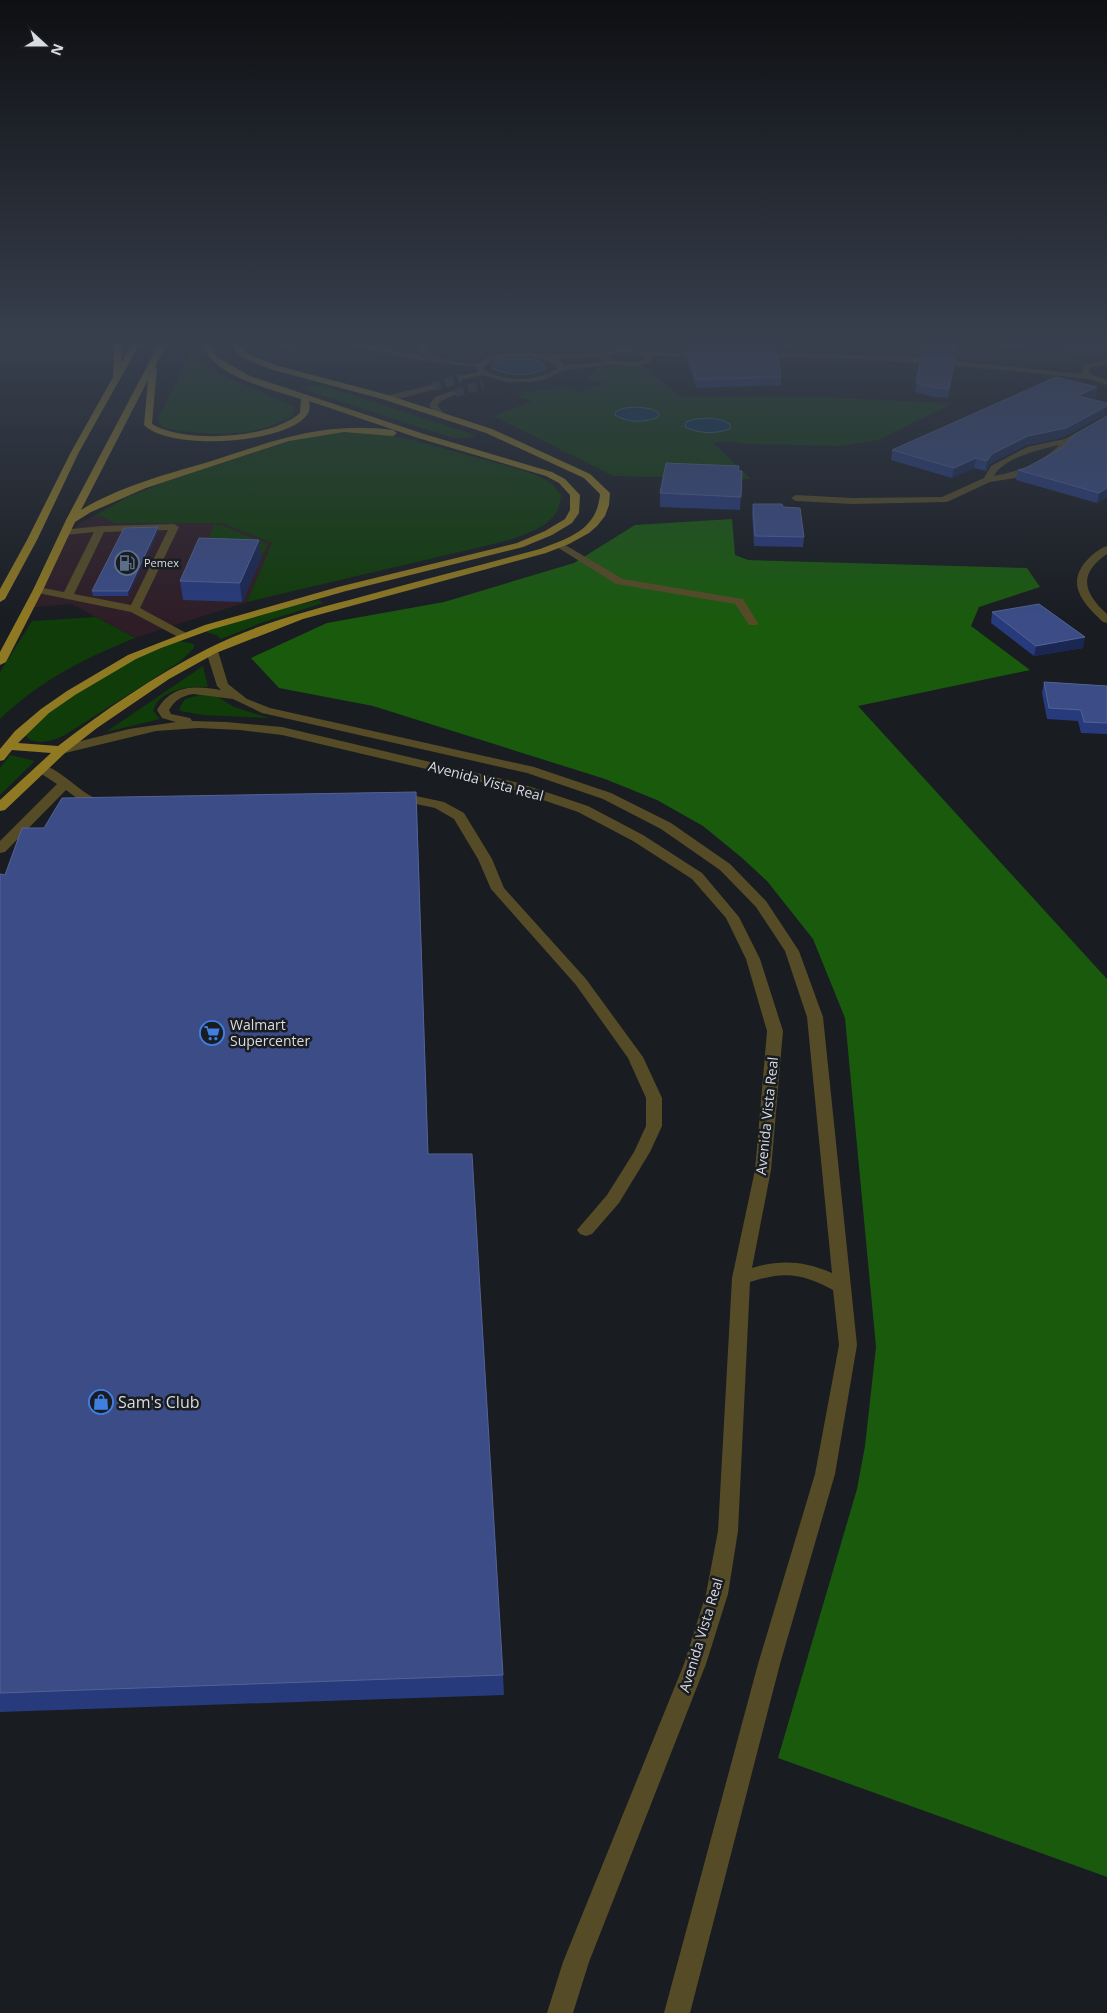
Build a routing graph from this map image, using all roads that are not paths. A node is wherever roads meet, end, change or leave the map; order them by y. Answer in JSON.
{"nodes":[{"id":1,"x":86,"y":434,"type":"edge"},
{"id":2,"x":115,"y":434,"type":"edge"},
{"id":3,"x":174,"y":434,"type":"edge"},
{"id":4,"x":254,"y":434,"type":"edge"},
{"id":5,"x":308,"y":434,"type":"edge"},
{"id":6,"x":400,"y":434,"type":"edge"},
{"id":7,"x":415,"y":434,"type":"edge"},
{"id":8,"x":489,"y":434,"type":"edge"},
{"id":9,"x":1081,"y":434,"type":"edge"},
{"id":10,"x":421,"y":436,"type":"junction"},
{"id":11,"x":489,"y":441,"type":"junction"},
{"id":12,"x":1068,"y":441,"type":"junction"},
{"id":13,"x":458,"y":446,"type":"junction"},
{"id":14,"x":988,"y":480,"type":"junction"},
{"id":15,"x":796,"y":498,"type":"dead end"},
{"id":16,"x":71,"y":520,"type":"junction"},
{"id":17,"x":101,"y":528,"type":"junction"},
{"id":18,"x":65,"y":532,"type":"junction"},
{"id":19,"x":560,"y":545,"type":"junction"},
{"id":20,"x":1107,"y":549,"type":"edge"},
{"id":21,"x":38,"y":590,"type":"junction"},
{"id":22,"x":68,"y":595,"type":"junction"},
{"id":23,"x":0,"y":598,"type":"edge"},
{"id":24,"x":134,"y":609,"type":"junction"},
{"id":25,"x":1107,"y":620,"type":"edge"},
{"id":26,"x":753,"y":623,"type":"dead end"},
{"id":27,"x":184,"y":636,"type":"junction"},
{"id":28,"x":212,"y":651,"type":"junction"},
{"id":29,"x":0,"y":662,"type":"edge"},
{"id":30,"x":239,"y":698,"type":"junction"},
{"id":31,"x":213,"y":724,"type":"junction"},
{"id":32,"x":10,"y":746,"type":"junction"},
{"id":33,"x":61,"y":750,"type":"junction"},
{"id":34,"x":0,"y":758,"type":"edge"},
{"id":35,"x":41,"y":768,"type":"junction"},
{"id":36,"x":65,"y":783,"type":"junction"},
{"id":37,"x":387,"y":801,"type":"edge"},
{"id":38,"x":115,"y":806,"type":"edge"},
{"id":39,"x":0,"y":807,"type":"edge"},
{"id":40,"x":0,"y":849,"type":"edge"},
{"id":41,"x":586,"y":1230,"type":"dead end"},
{"id":42,"x":741,"y":1278,"type":"junction"},
{"id":43,"x":843,"y":1287,"type":"junction"},
{"id":44,"x":560,"y":2013,"type":"edge"},
{"id":45,"x":677,"y":2013,"type":"edge"}],
"edges":[{"from":1,"to":23,"type":"main road"},
{"from":2,"to":16,"type":"main road"},
{"from":3,"to":4,"type":"main road"},
{"from":5,"to":16,"type":"main road"},
{"from":6,"to":10,"type":"main road"},
{"from":7,"to":10,"type":"main road"},
{"from":8,"to":11,"type":"main road"},
{"from":9,"to":12,"type":"street"},
{"from":10,"to":13,"type":"main road"},
{"from":11,"to":13,"type":"main road"},
{"from":11,"to":19,"type":"main road"},
{"from":12,"to":14,"type":"street"},
{"from":12,"to":14,"type":"street"},
{"from":13,"to":27,"type":"main road"},
{"from":14,"to":15,"type":"street"},
{"from":16,"to":18,"type":"main road"},
{"from":17,"to":18,"type":"street"},
{"from":17,"to":22,"type":"street"},
{"from":17,"to":24,"type":"street"},
{"from":18,"to":21,"type":"main road"},
{"from":19,"to":26,"type":"street"},
{"from":19,"to":28,"type":"main road"},
{"from":20,"to":25,"type":"street"},
{"from":21,"to":22,"type":"street"},
{"from":21,"to":29,"type":"main road"},
{"from":22,"to":24,"type":"street"},
{"from":24,"to":27,"type":"street"},
{"from":27,"to":28,"type":"main road"},
{"from":27,"to":32,"type":"main road"},
{"from":28,"to":30,"type":"street","name":"Avenida Vista Real"},
{"from":28,"to":33,"type":"main road"},
{"from":30,"to":31,"type":"street"},
{"from":30,"to":43,"type":"street","name":"Avenida Vista Real"},
{"from":31,"to":33,"type":"street","name":"Avenida Vista Real"},
{"from":31,"to":42,"type":"street","name":"Avenida Vista Real"},
{"from":32,"to":33,"type":"main road"},
{"from":32,"to":34,"type":"main road"},
{"from":33,"to":35,"type":"main road"},
{"from":35,"to":36,"type":"street"},
{"from":35,"to":39,"type":"main road"},
{"from":36,"to":38,"type":"street"},
{"from":36,"to":40,"type":"street"},
{"from":37,"to":41,"type":"street"},
{"from":42,"to":43,"type":"street"},
{"from":42,"to":44,"type":"street","name":"Avenida Vista Real"},
{"from":43,"to":45,"type":"street","name":"Avenida Vista Real"}]}
